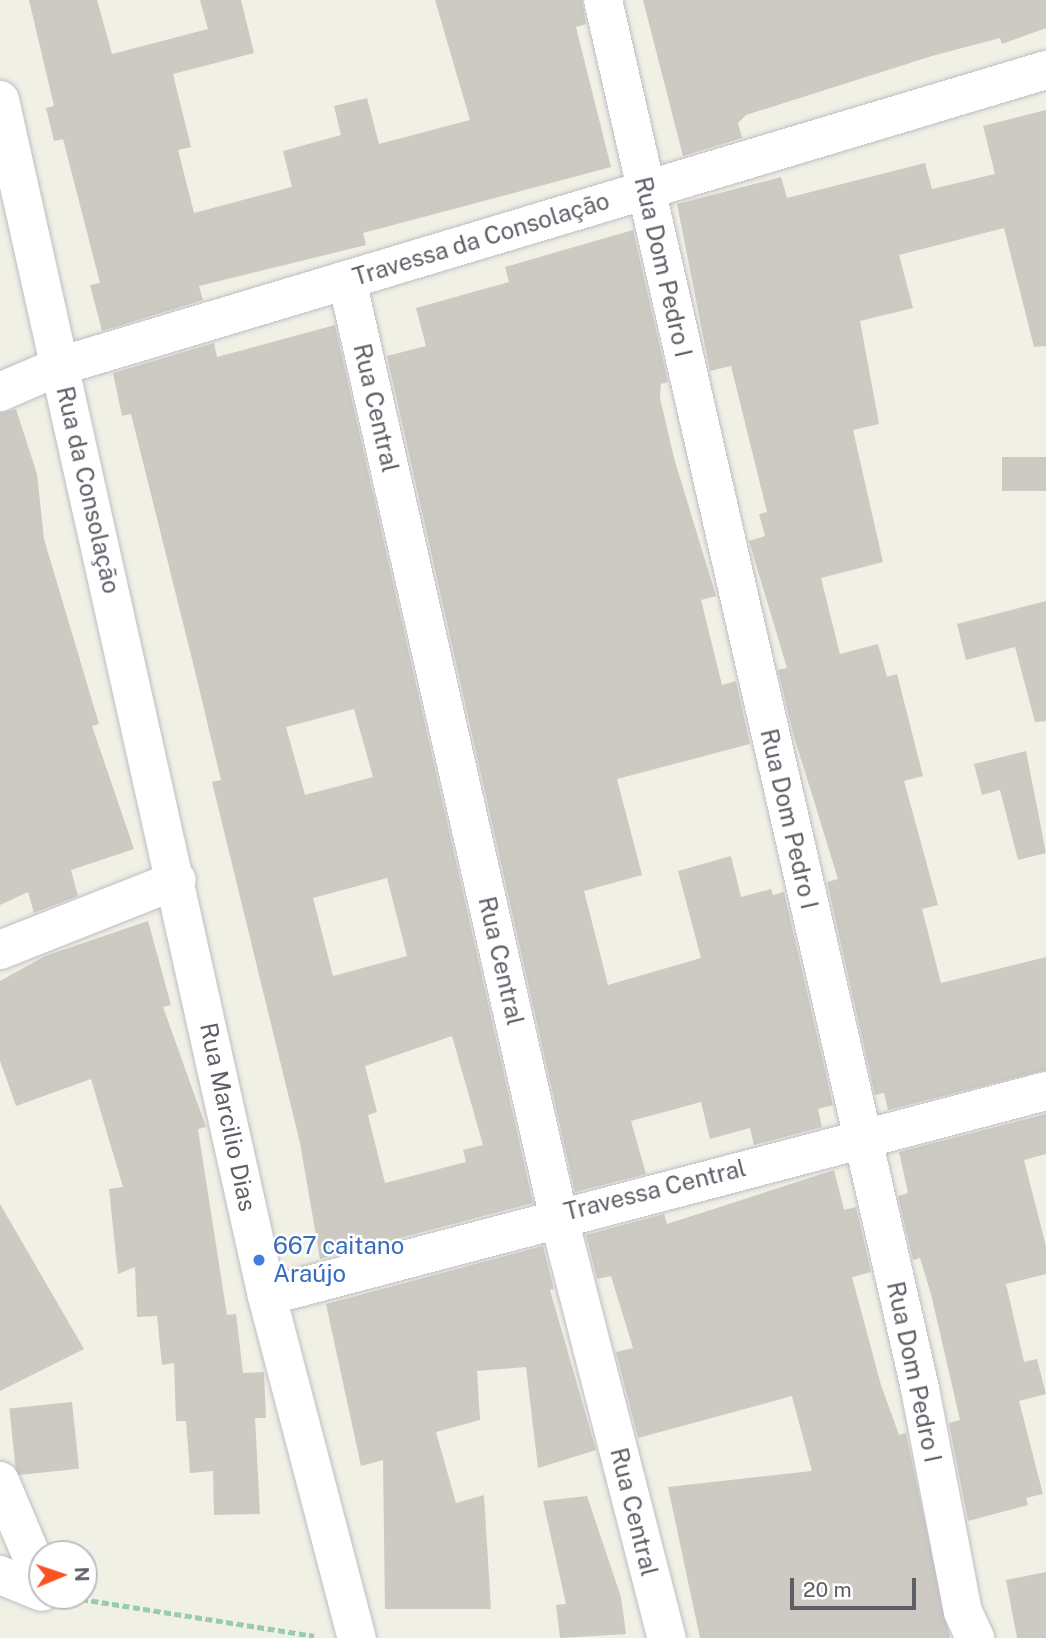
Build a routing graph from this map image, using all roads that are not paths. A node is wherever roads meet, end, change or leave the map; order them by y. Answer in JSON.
{"nodes":[{"id":1,"x":603,"y":0,"type":"edge"},
{"id":2,"x":1046,"y":70,"type":"edge"},
{"id":3,"x":0,"y":100,"type":"edge"},
{"id":4,"x":645,"y":187,"type":"junction"},
{"id":5,"x":347,"y":280,"type":"junction"},
{"id":6,"x":60,"y":366,"type":"junction"},
{"id":7,"x":0,"y":392,"type":"edge"},
{"id":8,"x":177,"y":880,"type":"junction"},
{"id":9,"x":0,"y":950,"type":"edge"},
{"id":10,"x":1046,"y":1091,"type":"edge"},
{"id":11,"x":861,"y":1138,"type":"junction"},
{"id":12,"x":558,"y":1215,"type":"junction"},
{"id":13,"x":267,"y":1296,"type":"junction"},
{"id":14,"x":0,"y":1481,"type":"edge"},
{"id":15,"x":28,"y":1548,"type":"edge"},
{"id":16,"x":0,"y":1576,"type":"edge"},
{"id":17,"x":28,"y":1585,"type":"edge"},
{"id":18,"x":357,"y":1638,"type":"edge"},
{"id":19,"x":667,"y":1638,"type":"edge"},
{"id":20,"x":975,"y":1638,"type":"edge"}],
"edges":[{"from":1,"to":4,"type":"street","name":"Rua Dom Pedro I"},
{"from":2,"to":4,"type":"street","name":"Travessa da Consolação"},
{"from":3,"to":6,"type":"street","name":"Rua da Consolação"},
{"from":4,"to":5,"type":"street","name":"Travessa da Consolação"},
{"from":4,"to":11,"type":"street","name":"Rua Dom Pedro I"},
{"from":5,"to":6,"type":"street","name":"Travessa da Consolação"},
{"from":5,"to":12,"type":"street","name":"Rua Central"},
{"from":6,"to":7,"type":"street","name":"Travessa da Consolação"},
{"from":6,"to":8,"type":"street","name":"Rua da Consolação"},
{"from":8,"to":9,"type":"street"},
{"from":8,"to":13,"type":"street","name":"Rua Marcilio Dias"},
{"from":10,"to":11,"type":"street","name":"Travessa Central"},
{"from":11,"to":12,"type":"street","name":"Travessa Central"},
{"from":11,"to":20,"type":"street","name":"Rua Dom Pedro I"},
{"from":12,"to":13,"type":"street","name":"Travessa Central"},
{"from":12,"to":19,"type":"street","name":"Rua Central"},
{"from":13,"to":18,"type":"street","name":"Rua Marcilio Dias"},
{"from":14,"to":15,"type":"street"},
{"from":16,"to":17,"type":"street"}]}
